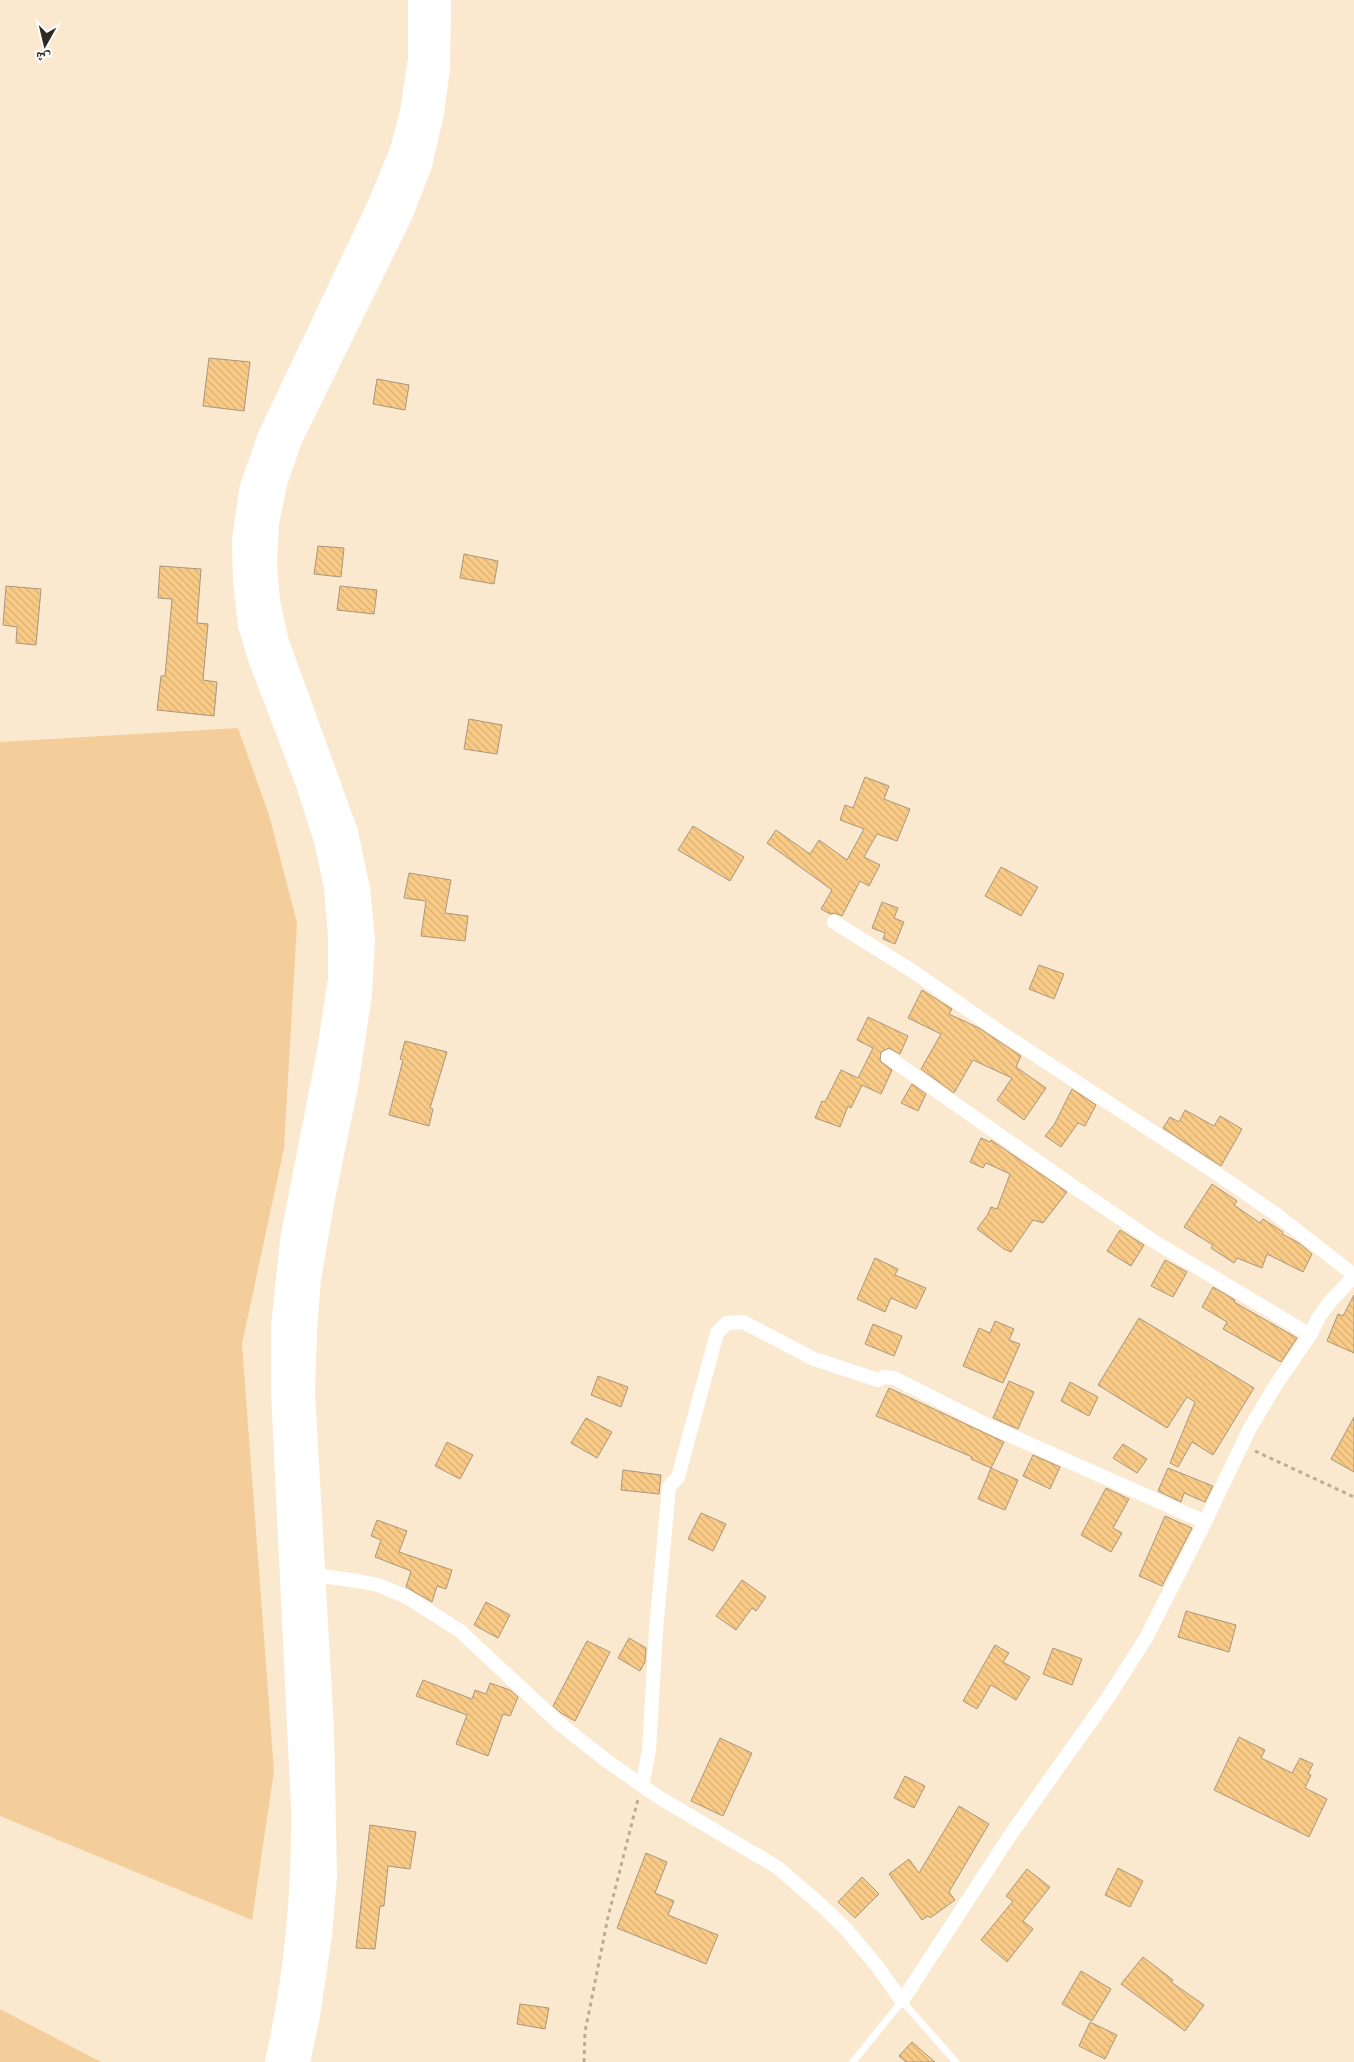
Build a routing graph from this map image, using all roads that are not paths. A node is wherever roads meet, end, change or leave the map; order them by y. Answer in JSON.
{"nodes":[{"id":1,"x":420,"y":0,"type":"edge"},
{"id":2,"x":439,"y":0,"type":"edge"},
{"id":3,"x":834,"y":922,"type":"dead end"},
{"id":4,"x":888,"y":1057,"type":"dead end"},
{"id":5,"x":1354,"y":1276,"type":"edge"},
{"id":6,"x":1310,"y":1335,"type":"junction"},
{"id":7,"x":1205,"y":1522,"type":"junction"},
{"id":8,"x":314,"y":1575,"type":"junction"},
{"id":9,"x":642,"y":1786,"type":"junction"},
{"id":10,"x":902,"y":2000,"type":"junction"},
{"id":11,"x":277,"y":2062,"type":"edge"},
{"id":12,"x":298,"y":2062,"type":"edge"},
{"id":13,"x":853,"y":2062,"type":"edge"},
{"id":14,"x":956,"y":2062,"type":"edge"}],
"edges":[{"from":1,"to":11,"type":"highway"},
{"from":2,"to":8,"type":"highway"},
{"from":3,"to":5,"type":"street"},
{"from":4,"to":6,"type":"street"},
{"from":5,"to":6,"type":"street"},
{"from":6,"to":7,"type":"street"},
{"from":7,"to":9,"type":"street"},
{"from":7,"to":10,"type":"street"},
{"from":8,"to":9,"type":"street"},
{"from":8,"to":12,"type":"highway"},
{"from":9,"to":10,"type":"street"},
{"from":10,"to":13,"type":"lane"},
{"from":10,"to":14,"type":"lane"}]}
